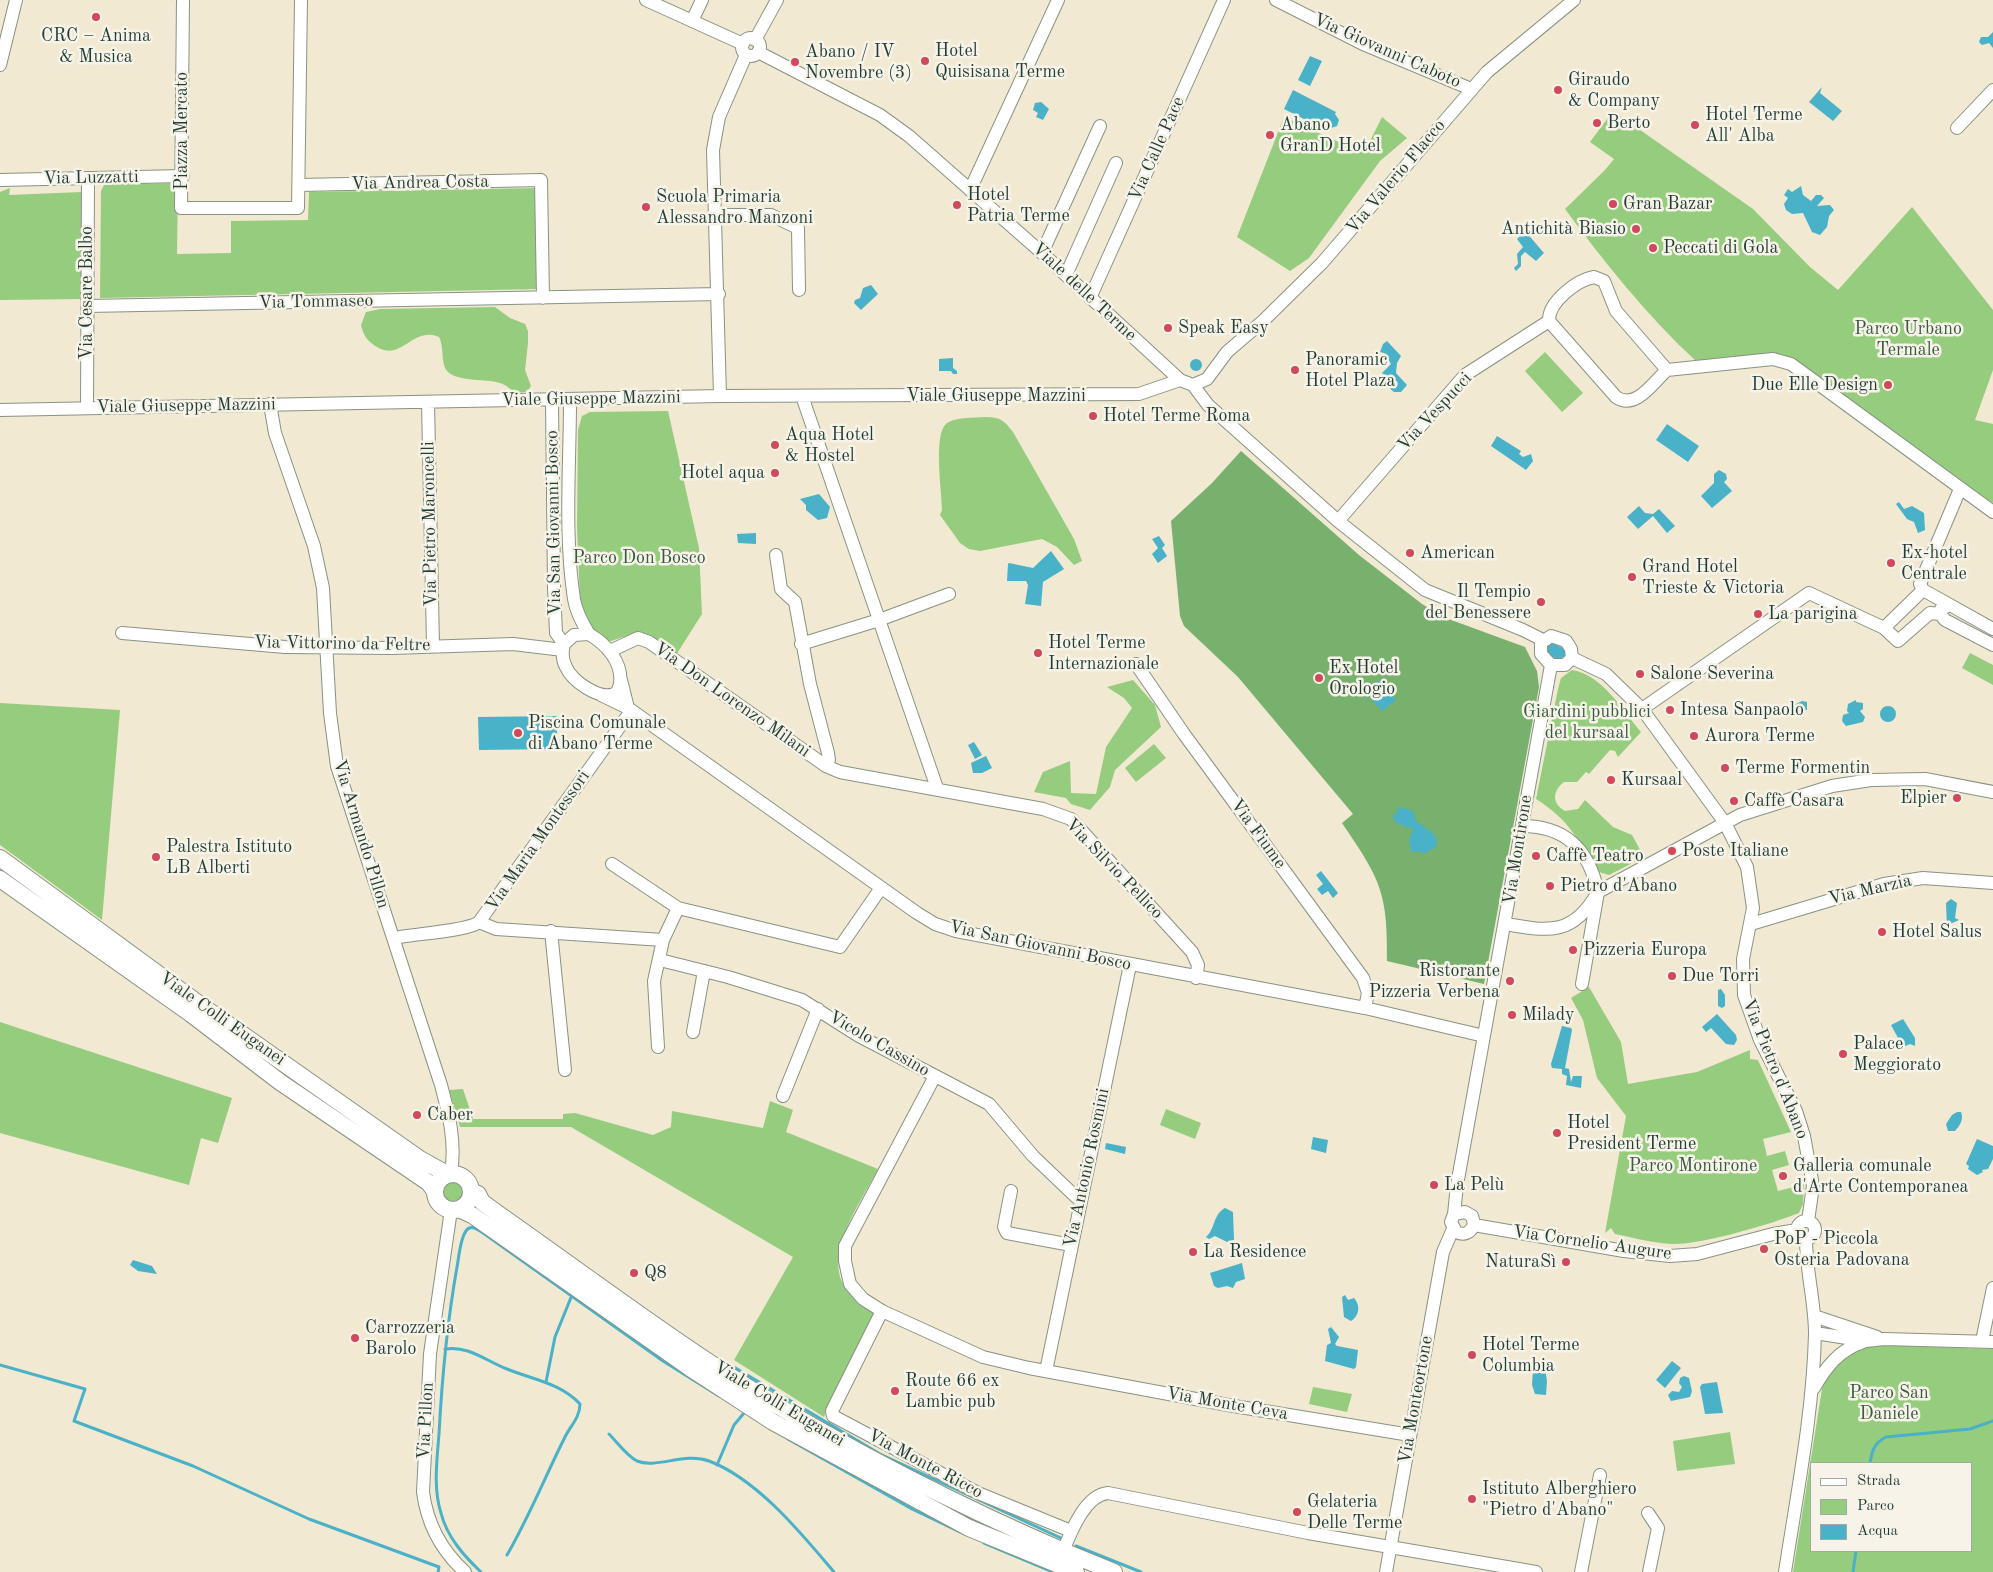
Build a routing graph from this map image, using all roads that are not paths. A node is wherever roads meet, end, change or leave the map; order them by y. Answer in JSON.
{"nodes":[{"id":1,"x":16,"y":0,"type":"edge"},
{"id":2,"x":183,"y":0,"type":"edge"},
{"id":3,"x":302,"y":0,"type":"edge"},
{"id":4,"x":646,"y":0,"type":"edge"},
{"id":5,"x":702,"y":0,"type":"edge"},
{"id":6,"x":777,"y":0,"type":"edge"},
{"id":7,"x":1058,"y":0,"type":"edge"},
{"id":8,"x":1224,"y":0,"type":"edge"},
{"id":9,"x":1276,"y":0,"type":"edge"},
{"id":10,"x":1574,"y":0,"type":"edge"},
{"id":11,"x":692,"y":21,"type":"junction"},
{"id":12,"x":751,"y":48,"type":"junction"},
{"id":13,"x":0,"y":65,"type":"edge"},
{"id":14,"x":1471,"y":89,"type":"junction"},
{"id":15,"x":1993,"y":90,"type":"edge"},
{"id":16,"x":1100,"y":126,"type":"dead end"},
{"id":17,"x":1957,"y":128,"type":"dead end"},
{"id":18,"x":1116,"y":164,"type":"dead end"},
{"id":19,"x":183,"y":176,"type":"junction"},
{"id":20,"x":88,"y":178,"type":"junction"},
{"id":21,"x":0,"y":180,"type":"edge"},
{"id":22,"x":298,"y":186,"type":"junction"},
{"id":23,"x":970,"y":190,"type":"junction"},
{"id":24,"x":716,"y":215,"type":"junction"},
{"id":25,"x":1042,"y":253,"type":"junction"},
{"id":26,"x":1066,"y":275,"type":"junction"},
{"id":27,"x":798,"y":290,"type":"dead end"},
{"id":28,"x":719,"y":294,"type":"junction"},
{"id":29,"x":543,"y":298,"type":"junction"},
{"id":30,"x":1090,"y":298,"type":"junction"},
{"id":31,"x":88,"y":306,"type":"junction"},
{"id":32,"x":1550,"y":322,"type":"junction"},
{"id":33,"x":1667,"y":370,"type":"junction"},
{"id":34,"x":1180,"y":380,"type":"junction"},
{"id":35,"x":1193,"y":385,"type":"junction"},
{"id":36,"x":720,"y":396,"type":"junction"},
{"id":37,"x":802,"y":396,"type":"junction"},
{"id":38,"x":552,"y":400,"type":"junction"},
{"id":39,"x":570,"y":400,"type":"junction"},
{"id":40,"x":428,"y":402,"type":"junction"},
{"id":41,"x":270,"y":404,"type":"junction"},
{"id":42,"x":87,"y":408,"type":"junction"},
{"id":43,"x":0,"y":410,"type":"edge"},
{"id":44,"x":1960,"y":489,"type":"junction"},
{"id":45,"x":1993,"y":512,"type":"edge"},
{"id":46,"x":1338,"y":521,"type":"junction"},
{"id":47,"x":776,"y":555,"type":"dead end"},
{"id":48,"x":1923,"y":590,"type":"junction"},
{"id":49,"x":949,"y":594,"type":"dead end"},
{"id":50,"x":1945,"y":610,"type":"junction"},
{"id":51,"x":879,"y":620,"type":"junction"},
{"id":52,"x":1884,"y":628,"type":"junction"},
{"id":53,"x":1993,"y":629,"type":"edge"},
{"id":54,"x":122,"y":633,"type":"dead end"},
{"id":55,"x":589,"y":634,"type":"junction"},
{"id":56,"x":1543,"y":640,"type":"junction"},
{"id":57,"x":801,"y":644,"type":"junction"},
{"id":58,"x":433,"y":645,"type":"junction"},
{"id":59,"x":1993,"y":645,"type":"edge"},
{"id":60,"x":563,"y":647,"type":"junction"},
{"id":61,"x":327,"y":648,"type":"junction"},
{"id":62,"x":610,"y":651,"type":"junction"},
{"id":63,"x":1572,"y":658,"type":"junction"},
{"id":64,"x":1136,"y":664,"type":"dead end"},
{"id":65,"x":1553,"y":665,"type":"junction"},
{"id":66,"x":621,"y":678,"type":"junction"},
{"id":67,"x":600,"y":695,"type":"junction"},
{"id":68,"x":630,"y":709,"type":"junction"},
{"id":69,"x":1642,"y":710,"type":"junction"},
{"id":70,"x":826,"y":766,"type":"junction"},
{"id":71,"x":937,"y":788,"type":"junction"},
{"id":72,"x":1993,"y":792,"type":"edge"},
{"id":73,"x":1725,"y":822,"type":"junction"},
{"id":74,"x":1526,"y":826,"type":"junction"},
{"id":75,"x":0,"y":858,"type":"edge"},
{"id":76,"x":612,"y":864,"type":"dead end"},
{"id":77,"x":0,"y":879,"type":"edge"},
{"id":78,"x":1993,"y":883,"type":"edge"},
{"id":79,"x":881,"y":888,"type":"junction"},
{"id":80,"x":1598,"y":892,"type":"junction"},
{"id":81,"x":678,"y":908,"type":"junction"},
{"id":82,"x":479,"y":922,"type":"junction"},
{"id":83,"x":1506,"y":924,"type":"junction"},
{"id":84,"x":1751,"y":924,"type":"junction"},
{"id":85,"x":551,"y":931,"type":"junction"},
{"id":86,"x":394,"y":938,"type":"junction"},
{"id":87,"x":664,"y":940,"type":"junction"},
{"id":88,"x":660,"y":960,"type":"junction"},
{"id":89,"x":1130,"y":965,"type":"junction"},
{"id":90,"x":704,"y":971,"type":"junction"},
{"id":91,"x":1196,"y":978,"type":"junction"},
{"id":92,"x":1582,"y":984,"type":"dead end"},
{"id":93,"x":1365,"y":1008,"type":"junction"},
{"id":94,"x":818,"y":1009,"type":"junction"},
{"id":95,"x":692,"y":1032,"type":"dead end"},
{"id":96,"x":1484,"y":1036,"type":"junction"},
{"id":97,"x":658,"y":1046,"type":"dead end"},
{"id":98,"x":565,"y":1070,"type":"dead end"},
{"id":99,"x":935,"y":1076,"type":"junction"},
{"id":100,"x":783,"y":1096,"type":"dead end"},
{"id":101,"x":449,"y":1174,"type":"junction"},
{"id":102,"x":434,"y":1190,"type":"junction"},
{"id":103,"x":471,"y":1191,"type":"junction"},
{"id":104,"x":1011,"y":1191,"type":"dead end"},
{"id":105,"x":1080,"y":1198,"type":"junction"},
{"id":106,"x":455,"y":1209,"type":"junction"},
{"id":107,"x":1454,"y":1214,"type":"junction"},
{"id":108,"x":1474,"y":1225,"type":"junction"},
{"id":109,"x":1453,"y":1229,"type":"junction"},
{"id":110,"x":1802,"y":1234,"type":"junction"},
{"id":111,"x":1070,"y":1245,"type":"junction"},
{"id":112,"x":1993,"y":1288,"type":"edge"},
{"id":113,"x":882,"y":1311,"type":"junction"},
{"id":114,"x":1814,"y":1316,"type":"junction"},
{"id":115,"x":1814,"y":1333,"type":"junction"},
{"id":116,"x":1884,"y":1339,"type":"junction"},
{"id":117,"x":1866,"y":1341,"type":"junction"},
{"id":118,"x":1987,"y":1341,"type":"edge"},
{"id":119,"x":1046,"y":1371,"type":"junction"},
{"id":120,"x":1812,"y":1390,"type":"junction"},
{"id":121,"x":1410,"y":1435,"type":"junction"},
{"id":122,"x":1600,"y":1475,"type":"dead end"},
{"id":123,"x":1648,"y":1513,"type":"dead end"},
{"id":124,"x":1071,"y":1531,"type":"junction"},
{"id":125,"x":1392,"y":1546,"type":"junction"},
{"id":126,"x":1063,"y":1551,"type":"junction"},
{"id":127,"x":465,"y":1572,"type":"edge"},
{"id":128,"x":1076,"y":1572,"type":"edge"},
{"id":129,"x":1114,"y":1572,"type":"edge"},
{"id":130,"x":1386,"y":1572,"type":"edge"},
{"id":131,"x":1536,"y":1572,"type":"edge"},
{"id":132,"x":1581,"y":1572,"type":"edge"},
{"id":133,"x":1649,"y":1572,"type":"edge"},
{"id":134,"x":1785,"y":1572,"type":"edge"}],
"edges":[{"from":1,"to":13,"type":"street"},
{"from":2,"to":19,"type":"street","name":"Piazza Mercato"},
{"from":3,"to":22,"type":"street","name":"Piazza Mercato"},
{"from":4,"to":11,"type":"street","name":"Viale delle Terme"},
{"from":5,"to":11,"type":"street"},
{"from":6,"to":12,"type":"street"},
{"from":7,"to":23,"type":"street"},
{"from":8,"to":30,"type":"street","name":"Via Calle Pace"},
{"from":9,"to":14,"type":"street","name":"Via Giovanni Caboto"},
{"from":10,"to":14,"type":"street","name":"Via Valerio Flacco"},
{"from":11,"to":12,"type":"street","name":"Viale delle Terme"},
{"from":12,"to":23,"type":"street","name":"Viale delle Terme"},
{"from":12,"to":24,"type":"street"},
{"from":14,"to":35,"type":"street","name":"Via Valerio Flacco"},
{"from":15,"to":17,"type":"street"},
{"from":16,"to":25,"type":"street"},
{"from":18,"to":26,"type":"street"},
{"from":19,"to":20,"type":"street","name":"Via Luzzatti"},
{"from":19,"to":22,"type":"street","name":"Piazza Mercato"},
{"from":20,"to":21,"type":"street","name":"Via Luzzatti"},
{"from":20,"to":31,"type":"street","name":"Via Cesare Balbo"},
{"from":22,"to":29,"type":"street","name":"Via Andrea Costa"},
{"from":23,"to":25,"type":"street","name":"Viale delle Terme"},
{"from":24,"to":27,"type":"street"},
{"from":24,"to":28,"type":"street"},
{"from":25,"to":26,"type":"street","name":"Viale delle Terme"},
{"from":26,"to":30,"type":"street","name":"Viale delle Terme"},
{"from":28,"to":29,"type":"street","name":"Via Tommaseo"},
{"from":28,"to":36,"type":"street"},
{"from":29,"to":31,"type":"street","name":"Via Tommaseo"},
{"from":30,"to":34,"type":"street","name":"Viale delle Terme"},
{"from":31,"to":42,"type":"street","name":"Via Cesare Balbo"},
{"from":32,"to":33,"type":"street"},
{"from":32,"to":33,"type":"street"},
{"from":32,"to":46,"type":"street","name":"Via Vespucci"},
{"from":33,"to":44,"type":"street"},
{"from":34,"to":35,"type":"street"},
{"from":34,"to":37,"type":"street","name":"Viale Giuseppe Mazzini"},
{"from":35,"to":46,"type":"street"},
{"from":36,"to":37,"type":"street","name":"Viale Giuseppe Mazzini"},
{"from":36,"to":39,"type":"street","name":"Viale Giuseppe Mazzini"},
{"from":37,"to":51,"type":"street"},
{"from":38,"to":39,"type":"street","name":"Viale Giuseppe Mazzini"},
{"from":38,"to":40,"type":"street","name":"Viale Giuseppe Mazzini"},
{"from":38,"to":60,"type":"street","name":"Via San Giovanni Bosco"},
{"from":39,"to":55,"type":"street","name":"Via San Giovanni Bosco"},
{"from":40,"to":41,"type":"street","name":"Viale Giuseppe Mazzini"},
{"from":40,"to":58,"type":"street","name":"Via Pietro Maroncelli"},
{"from":41,"to":42,"type":"street","name":"Viale Giuseppe Mazzini"},
{"from":41,"to":61,"type":"street","name":"Via Armando Pillon"},
{"from":42,"to":43,"type":"street","name":"Viale Giuseppe Mazzini"},
{"from":44,"to":45,"type":"street"},
{"from":44,"to":48,"type":"street"},
{"from":46,"to":56,"type":"street"},
{"from":47,"to":57,"type":"street","name":"Via Don Lorenzo Milani"},
{"from":48,"to":50,"type":"street"},
{"from":48,"to":52,"type":"street"},
{"from":49,"to":51,"type":"street"},
{"from":50,"to":52,"type":"street"},
{"from":50,"to":53,"type":"street"},
{"from":50,"to":59,"type":"street"},
{"from":51,"to":57,"type":"street"},
{"from":51,"to":71,"type":"street"},
{"from":52,"to":69,"type":"street"},
{"from":54,"to":61,"type":"street","name":"Via Vittorino da Feltre"},
{"from":55,"to":60,"type":"street","name":"Via San Giovanni Bosco"},
{"from":55,"to":62,"type":"street","name":"Via San Giovanni Bosco"},
{"from":56,"to":63,"type":"street"},
{"from":56,"to":65,"type":"street"},
{"from":57,"to":70,"type":"street","name":"Via Don Lorenzo Milani"},
{"from":58,"to":60,"type":"street","name":"Via Vittorino da Feltre"},
{"from":58,"to":61,"type":"street","name":"Via Vittorino da Feltre"},
{"from":60,"to":67,"type":"street","name":"Via San Giovanni Bosco"},
{"from":61,"to":86,"type":"street","name":"Via Armando Pillon"},
{"from":62,"to":66,"type":"street","name":"Via San Giovanni Bosco"},
{"from":62,"to":70,"type":"street","name":"Via Don Lorenzo Milani"},
{"from":63,"to":65,"type":"street"},
{"from":63,"to":69,"type":"street","name":"Via Pietro d'Abano"},
{"from":64,"to":93,"type":"street","name":"Via Fiume"},
{"from":65,"to":74,"type":"street","name":"Via Montirone"},
{"from":66,"to":67,"type":"street"},
{"from":66,"to":68,"type":"street","name":"Via San Giovanni Bosco"},
{"from":67,"to":68,"type":"street","name":"Via San Giovanni Bosco"},
{"from":68,"to":79,"type":"street","name":"Via San Giovanni Bosco"},
{"from":68,"to":82,"type":"street","name":"Via Maria Montessori"},
{"from":69,"to":73,"type":"street","name":"Via Pietro d'Abano"},
{"from":70,"to":71,"type":"street","name":"Via Don Lorenzo Milani"},
{"from":71,"to":91,"type":"street","name":"Via Silvio Pellico"},
{"from":72,"to":73,"type":"street"},
{"from":73,"to":80,"type":"street"},
{"from":73,"to":84,"type":"street","name":"Via Pietro d'Abano"},
{"from":74,"to":80,"type":"street"},
{"from":74,"to":83,"type":"street","name":"Via Montirone"},
{"from":75,"to":101,"type":"main road","name":"Viale Colli Euganei"},
{"from":76,"to":81,"type":"street"},
{"from":77,"to":102,"type":"main road","name":"Viale Colli Euganei"},
{"from":78,"to":84,"type":"street","name":"Via Marzia"},
{"from":79,"to":81,"type":"street"},
{"from":79,"to":89,"type":"street","name":"Via San Giovanni Bosco"},
{"from":80,"to":83,"type":"street"},
{"from":80,"to":92,"type":"street"},
{"from":81,"to":87,"type":"street"},
{"from":82,"to":85,"type":"street"},
{"from":82,"to":86,"type":"street"},
{"from":83,"to":96,"type":"street","name":"Via Montirone"},
{"from":84,"to":110,"type":"street","name":"Via Pietro d'Abano"},
{"from":85,"to":87,"type":"street"},
{"from":85,"to":98,"type":"street"},
{"from":86,"to":101,"type":"street","name":"Via Armando Pillon"},
{"from":87,"to":88,"type":"street"},
{"from":88,"to":90,"type":"street","name":"Vicolo Cassino"},
{"from":88,"to":97,"type":"street"},
{"from":89,"to":91,"type":"street","name":"Via San Giovanni Bosco"},
{"from":89,"to":105,"type":"street","name":"Via Antonio Rosmini"},
{"from":90,"to":94,"type":"street","name":"Vicolo Cassino"},
{"from":90,"to":95,"type":"street"},
{"from":91,"to":93,"type":"street","name":"Via San Giovanni Bosco"},
{"from":93,"to":96,"type":"street","name":"Via San Giovanni Bosco"},
{"from":94,"to":99,"type":"street","name":"Vicolo Cassino"},
{"from":94,"to":100,"type":"street"},
{"from":96,"to":107,"type":"street","name":"Via Monteortone"},
{"from":99,"to":105,"type":"street","name":"Vicolo Cassino"},
{"from":99,"to":113,"type":"street","name":"Via Monte Ceva"},
{"from":101,"to":102,"type":"main road"},
{"from":101,"to":103,"type":"main road","name":"Viale Colli Euganei"},
{"from":102,"to":106,"type":"main road","name":"Viale Colli Euganei"},
{"from":103,"to":106,"type":"main road"},
{"from":103,"to":126,"type":"main road","name":"Viale Colli Euganei"},
{"from":104,"to":111,"type":"street"},
{"from":105,"to":111,"type":"street","name":"Via Antonio Rosmini"},
{"from":106,"to":127,"type":"street","name":"Via Pillon"},
{"from":106,"to":128,"type":"main road","name":"Viale Colli Euganei"},
{"from":107,"to":108,"type":"street"},
{"from":107,"to":109,"type":"street","name":"Via Monteortone"},
{"from":108,"to":109,"type":"street"},
{"from":108,"to":110,"type":"street","name":"Via Cornelio Augure"},
{"from":109,"to":121,"type":"street","name":"Via Monteortone"},
{"from":110,"to":114,"type":"street"},
{"from":111,"to":119,"type":"street","name":"Via Antonio Rosmini"},
{"from":112,"to":118,"type":"street"},
{"from":113,"to":119,"type":"street","name":"Via Monte Ceva"},
{"from":113,"to":124,"type":"street","name":"Via Monte Ricco"},
{"from":114,"to":115,"type":"street"},
{"from":114,"to":116,"type":"street"},
{"from":115,"to":117,"type":"street"},
{"from":115,"to":120,"type":"street"},
{"from":116,"to":117,"type":"street"},
{"from":116,"to":118,"type":"street"},
{"from":117,"to":120,"type":"street"},
{"from":119,"to":121,"type":"street","name":"Via Monte Ceva"},
{"from":120,"to":134,"type":"street"},
{"from":121,"to":125,"type":"street","name":"Via Monteortone"},
{"from":122,"to":132,"type":"street"},
{"from":123,"to":133,"type":"street"},
{"from":124,"to":125,"type":"street"},
{"from":124,"to":126,"type":"street"},
{"from":125,"to":130,"type":"street","name":"Via Monteortone"},
{"from":125,"to":131,"type":"street"},
{"from":126,"to":129,"type":"main road","name":"Viale Colli Euganei"}]}
